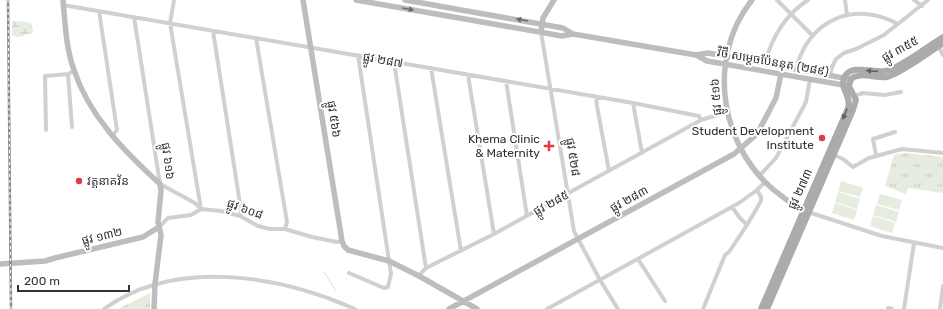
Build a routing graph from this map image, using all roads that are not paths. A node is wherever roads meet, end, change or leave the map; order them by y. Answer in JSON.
{"nodes":[{"id":1,"x":174,"y":0,"type":"edge"},
{"id":2,"x":303,"y":0,"type":"edge"},
{"id":3,"x":356,"y":0,"type":"edge"},
{"id":4,"x":406,"y":0,"type":"edge"},
{"id":5,"x":554,"y":0,"type":"edge"},
{"id":6,"x":752,"y":0,"type":"edge"},
{"id":7,"x":777,"y":0,"type":"edge"},
{"id":8,"x":808,"y":0,"type":"edge"},
{"id":9,"x":845,"y":0,"type":"edge"},
{"id":10,"x":914,"y":0,"type":"edge"},
{"id":11,"x":928,"y":0,"type":"edge"},
{"id":12,"x":63,"y":2,"type":"edge"},
{"id":13,"x":922,"y":6,"type":"junction"},
{"id":14,"x":99,"y":11,"type":"junction"},
{"id":15,"x":791,"y":14,"type":"junction"},
{"id":16,"x":848,"y":15,"type":"junction"},
{"id":17,"x":134,"y":17,"type":"junction"},
{"id":18,"x":170,"y":23,"type":"junction"},
{"id":19,"x":542,"y":24,"type":"junction"},
{"id":20,"x":898,"y":24,"type":"junction"},
{"id":21,"x":213,"y":30,"type":"junction"},
{"id":22,"x":541,"y":32,"type":"junction"},
{"id":23,"x":573,"y":34,"type":"junction"},
{"id":24,"x":812,"y":35,"type":"junction"},
{"id":25,"x":943,"y":36,"type":"edge"},
{"id":26,"x":256,"y":38,"type":"junction"},
{"id":27,"x":939,"y":44,"type":"edge"},
{"id":28,"x":311,"y":48,"type":"junction"},
{"id":29,"x":696,"y":55,"type":"junction"},
{"id":30,"x":943,"y":55,"type":"edge"},
{"id":31,"x":358,"y":56,"type":"junction"},
{"id":32,"x":727,"y":56,"type":"junction"},
{"id":33,"x":394,"y":62,"type":"junction"},
{"id":34,"x":766,"y":63,"type":"junction"},
{"id":35,"x":726,"y":64,"type":"junction"},
{"id":36,"x":431,"y":68,"type":"junction"},
{"id":37,"x":796,"y":69,"type":"junction"},
{"id":38,"x":74,"y":71,"type":"junction"},
{"id":39,"x":68,"y":74,"type":"junction"},
{"id":40,"x":780,"y":74,"type":"junction"},
{"id":41,"x":468,"y":75,"type":"junction"},
{"id":42,"x":830,"y":75,"type":"junction"},
{"id":43,"x":810,"y":79,"type":"junction"},
{"id":44,"x":506,"y":81,"type":"junction"},
{"id":45,"x":847,"y":82,"type":"junction"},
{"id":46,"x":551,"y":89,"type":"junction"},
{"id":47,"x":901,"y":92,"type":"dead end"},
{"id":48,"x":854,"y":96,"type":"junction"},
{"id":49,"x":596,"y":97,"type":"junction"},
{"id":50,"x":633,"y":103,"type":"junction"},
{"id":51,"x":727,"y":112,"type":"junction"},
{"id":52,"x":701,"y":120,"type":"junction"},
{"id":53,"x":72,"y":127,"type":"dead end"},
{"id":54,"x":46,"y":130,"type":"dead end"},
{"id":55,"x":895,"y":132,"type":"dead end"},
{"id":56,"x":112,"y":136,"type":"junction"},
{"id":57,"x":740,"y":149,"type":"junction"},
{"id":58,"x":642,"y":153,"type":"junction"},
{"id":59,"x":943,"y":153,"type":"edge"},
{"id":60,"x":834,"y":155,"type":"junction"},
{"id":61,"x":876,"y":155,"type":"junction"},
{"id":62,"x":609,"y":171,"type":"junction"},
{"id":63,"x":759,"y":176,"type":"junction"},
{"id":64,"x":765,"y":182,"type":"junction"},
{"id":65,"x":160,"y":184,"type":"junction"},
{"id":66,"x":757,"y":190,"type":"junction"},
{"id":67,"x":567,"y":194,"type":"junction"},
{"id":68,"x":732,"y":207,"type":"junction"},
{"id":69,"x":201,"y":209,"type":"junction"},
{"id":70,"x":806,"y":211,"type":"junction"},
{"id":71,"x":240,"y":216,"type":"junction"},
{"id":72,"x":527,"y":216,"type":"junction"},
{"id":73,"x":747,"y":225,"type":"junction"},
{"id":74,"x":159,"y":227,"type":"junction"},
{"id":75,"x":285,"y":229,"type":"junction"},
{"id":76,"x":494,"y":234,"type":"junction"},
{"id":77,"x":578,"y":240,"type":"junction"},
{"id":78,"x":342,"y":241,"type":"junction"},
{"id":79,"x":914,"y":243,"type":"junction"},
{"id":80,"x":943,"y":248,"type":"edge"},
{"id":81,"x":461,"y":251,"type":"junction"},
{"id":82,"x":638,"y":259,"type":"junction"},
{"id":83,"x":389,"y":261,"type":"junction"},
{"id":84,"x":0,"y":264,"type":"edge"},
{"id":85,"x":426,"y":268,"type":"junction"},
{"id":86,"x":349,"y":273,"type":"dead end"},
{"id":87,"x":419,"y":276,"type":"junction"},
{"id":88,"x":600,"y":280,"type":"junction"},
{"id":89,"x":155,"y":284,"type":"junction"},
{"id":90,"x":943,"y":286,"type":"edge"},
{"id":91,"x":463,"y":301,"type":"junction"},
{"id":92,"x":665,"y":301,"type":"dead end"},
{"id":93,"x":104,"y":309,"type":"edge"},
{"id":94,"x":154,"y":309,"type":"edge"},
{"id":95,"x":356,"y":309,"type":"edge"},
{"id":96,"x":449,"y":309,"type":"edge"},
{"id":97,"x":477,"y":309,"type":"edge"},
{"id":98,"x":547,"y":309,"type":"edge"},
{"id":99,"x":618,"y":309,"type":"edge"},
{"id":100,"x":703,"y":309,"type":"edge"},
{"id":101,"x":760,"y":309,"type":"edge"},
{"id":102,"x":766,"y":309,"type":"edge"},
{"id":103,"x":904,"y":309,"type":"edge"},
{"id":104,"x":940,"y":309,"type":"edge"}],
"edges":[{"from":1,"to":18,"type":"street"},
{"from":2,"to":28,"type":"street","name":"ផ្លូវ ៥៦៦"},
{"from":3,"to":22,"type":"street","name":"វិថី សម្តេចប៉ែននុត (២៨៩)","one_way":true},
{"from":19,"to":4,"type":"street","name":"វិថី សម្តេចប៉ែននុត (២៨៩)","one_way":true},
{"from":5,"to":19,"type":"street","name":"ផ្លូវ ៥២៨"},
{"from":6,"to":32,"type":"street","name":"ផ្លូវ ៥១៦"},
{"from":7,"to":15,"type":"street"},
{"from":8,"to":15,"type":"street"},
{"from":9,"to":16,"type":"street"},
{"from":10,"to":13,"type":"street"},
{"from":11,"to":13,"type":"street"},
{"from":12,"to":14,"type":"street","name":"ផ្លូវ ២៨៧"},
{"from":12,"to":38,"type":"street","name":"ផ្លូវ ៦០៨"},
{"from":13,"to":20,"type":"street"},
{"from":14,"to":17,"type":"street","name":"ផ្លូវ ២៨៧"},
{"from":14,"to":56,"type":"street"},
{"from":15,"to":24,"type":"street"},
{"from":15,"to":34,"type":"street"},
{"from":16,"to":20,"type":"street"},
{"from":16,"to":24,"type":"street"},
{"from":17,"to":18,"type":"street","name":"ផ្លូវ ២៨៧"},
{"from":17,"to":65,"type":"street","name":"ផ្លូវ ៦១៦"},
{"from":18,"to":21,"type":"street","name":"ផ្លូវ ២៨៧"},
{"from":18,"to":69,"type":"street"},
{"from":19,"to":22,"type":"street","name":"ផ្លូវ ៥២៨"},
{"from":19,"to":23,"type":"street","name":"វិថី សម្តេចប៉ែននុត (២៨៩)"},
{"from":20,"to":42,"type":"street"},
{"from":21,"to":26,"type":"street","name":"ផ្លូវ ២៨៧"},
{"from":21,"to":71,"type":"street"},
{"from":22,"to":23,"type":"street","name":"វិថី សម្តេចប៉ែននុត (២៨៩)"},
{"from":22,"to":46,"type":"street","name":"ផ្លូវ ៥២៨"},
{"from":23,"to":29,"type":"street","name":"វិថី សម្តេចប៉ែននុត (២៨៩)"},
{"from":24,"to":37,"type":"street"},
{"from":25,"to":27,"type":"main road","name":"ផ្លូវ ៣៥៥"},
{"from":26,"to":28,"type":"street","name":"ផ្លូវ ២៨៧"},
{"from":26,"to":75,"type":"street"},
{"from":27,"to":30,"type":"street"},
{"from":27,"to":45,"type":"main road","name":"ផ្លូវ ៣៥៥"},
{"from":28,"to":31,"type":"street","name":"ផ្លូវ ២៨៧"},
{"from":28,"to":78,"type":"street","name":"ផ្លូវ ៥៦៦"},
{"from":29,"to":32,"type":"street","name":"វិថី សម្តេចប៉ែននុត (២៨៩)"},
{"from":29,"to":35,"type":"street","name":"វិថី សម្តេចប៉ែននុត (២៨៩)"},
{"from":31,"to":33,"type":"street","name":"ផ្លូវ ២៨៧"},
{"from":31,"to":83,"type":"street"},
{"from":32,"to":34,"type":"street","name":"វិថី សម្តេចប៉ែននុត (២៨៩)"},
{"from":32,"to":35,"type":"street","name":"ផ្លូវ ៥១៦"},
{"from":33,"to":36,"type":"street","name":"ផ្លូវ ២៨៧"},
{"from":33,"to":85,"type":"street"},
{"from":34,"to":37,"type":"street","name":"វិថី សម្តេចប៉ែននុត (២៨៩)"},
{"from":35,"to":40,"type":"street","name":"វិថី សម្តេចប៉ែននុត (២៨៩)"},
{"from":35,"to":51,"type":"street","name":"ផ្លូវ ៥១៦"},
{"from":36,"to":41,"type":"street","name":"ផ្លូវ ២៨៧"},
{"from":36,"to":81,"type":"street"},
{"from":37,"to":42,"type":"street","name":"វិថី សម្តេចប៉ែននុត (២៨៩)"},
{"from":38,"to":39,"type":"street"},
{"from":38,"to":56,"type":"street","name":"ផ្លូវ ៦០៨"},
{"from":39,"to":53,"type":"street"},
{"from":39,"to":54,"type":"street"},
{"from":40,"to":43,"type":"street","name":"វិថី សម្តេចប៉ែននុត (២៨៩)"},
{"from":40,"to":57,"type":"street","name":"ផ្លូវ ២៨៣"},
{"from":41,"to":44,"type":"street","name":"ផ្លូវ ២៨៧"},
{"from":41,"to":76,"type":"street"},
{"from":42,"to":45,"type":"street","name":"វិថី សម្តេចប៉ែននុត (២៨៩)"},
{"from":43,"to":45,"type":"street","name":"វិថី សម្តេចប៉ែននុត (២៨៩)"},
{"from":43,"to":63,"type":"street"},
{"from":44,"to":46,"type":"street","name":"ផ្លូវ ២៨៧"},
{"from":44,"to":72,"type":"street"},
{"from":45,"to":48,"type":"main road"},
{"from":45,"to":70,"type":"main road","name":"ផ្លូវ ២៧៣","one_way":true},
{"from":46,"to":49,"type":"street","name":"ផ្លូវ ២៨៧"},
{"from":46,"to":67,"type":"street","name":"ផ្លូវ ៥២៨"},
{"from":47,"to":48,"type":"street"},
{"from":48,"to":60,"type":"main road","name":"ផ្លូវ ២៧៣"},
{"from":49,"to":50,"type":"street","name":"ផ្លូវ ២៨៧"},
{"from":49,"to":62,"type":"street"},
{"from":50,"to":52,"type":"street","name":"ផ្លូវ ២៨៧"},
{"from":50,"to":58,"type":"street"},
{"from":51,"to":52,"type":"street","name":"ផ្លូវ ២៨៥"},
{"from":51,"to":57,"type":"street","name":"ផ្លូវ ៥១៦"},
{"from":52,"to":58,"type":"street","name":"ផ្លូវ ២៨៥"},
{"from":55,"to":61,"type":"street"},
{"from":56,"to":65,"type":"street","name":"ផ្លូវ ៦០៨"},
{"from":57,"to":63,"type":"street","name":"ផ្លូវ ៥១៦"},
{"from":57,"to":77,"type":"street","name":"ផ្លូវ ២៨៣"},
{"from":58,"to":62,"type":"street","name":"ផ្លូវ ២៨៥"},
{"from":59,"to":61,"type":"street"},
{"from":60,"to":61,"type":"street"},
{"from":60,"to":70,"type":"main road","name":"ផ្លូវ ២៧៣"},
{"from":62,"to":67,"type":"street","name":"ផ្លូវ ២៨៥"},
{"from":63,"to":64,"type":"street","name":"ផ្លូវ ៥១៦"},
{"from":64,"to":66,"type":"street"},
{"from":64,"to":70,"type":"street","name":"ផ្លូវ ៥១៦"},
{"from":65,"to":69,"type":"street","name":"ផ្លូវ ៦០៨"},
{"from":65,"to":74,"type":"street","name":"ផ្លូវ ៦១៦"},
{"from":66,"to":68,"type":"street"},
{"from":66,"to":73,"type":"street"},
{"from":67,"to":72,"type":"street","name":"ផ្លូវ ២៨៥"},
{"from":67,"to":77,"type":"street","name":"ផ្លូវ ៥២៨"},
{"from":68,"to":73,"type":"street"},
{"from":68,"to":82,"type":"street"},
{"from":69,"to":71,"type":"street","name":"ផ្លូវ ៦០៨"},
{"from":69,"to":74,"type":"street","name":"ផ្លូវ ១៣២"},
{"from":70,"to":79,"type":"street"},
{"from":70,"to":101,"type":"main road","name":"ផ្លូវ ២៧៣"},
{"from":70,"to":102,"type":"main road","name":"ផ្លូវ ២៧៣"},
{"from":71,"to":75,"type":"street","name":"ផ្លូវ ៦០៨"},
{"from":72,"to":76,"type":"street","name":"ផ្លូវ ២៨៥"},
{"from":73,"to":100,"type":"street"},
{"from":74,"to":84,"type":"street","name":"ផ្លូវ ១៣២"},
{"from":74,"to":89,"type":"street","name":"ផ្លូវ ៦១៦"},
{"from":75,"to":78,"type":"street","name":"ផ្លូវ ៦០៨"},
{"from":76,"to":81,"type":"street","name":"ផ្លូវ ២៨៥"},
{"from":77,"to":88,"type":"street","name":"ផ្លូវ ៥២៨"},
{"from":77,"to":91,"type":"street","name":"ផ្លូវ ២៨៣"},
{"from":78,"to":83,"type":"street"},
{"from":79,"to":80,"type":"street"},
{"from":79,"to":103,"type":"street"},
{"from":81,"to":85,"type":"street","name":"ផ្លូវ ២៨៥"},
{"from":82,"to":88,"type":"street"},
{"from":82,"to":92,"type":"street"},
{"from":83,"to":86,"type":"street"},
{"from":83,"to":87,"type":"street"},
{"from":85,"to":87,"type":"street","name":"ផ្លូវ ២៨៥"},
{"from":87,"to":91,"type":"street"},
{"from":88,"to":98,"type":"street"},
{"from":88,"to":99,"type":"street","name":"ផ្លូវ ៥២៨"},
{"from":89,"to":93,"type":"street"},
{"from":89,"to":94,"type":"street","name":"ផ្លូវ ៦១៦"},
{"from":89,"to":95,"type":"street"},
{"from":90,"to":104,"type":"street"},
{"from":91,"to":96,"type":"street","name":"ផ្លូវ ២៨៣"},
{"from":91,"to":97,"type":"street"}]}
